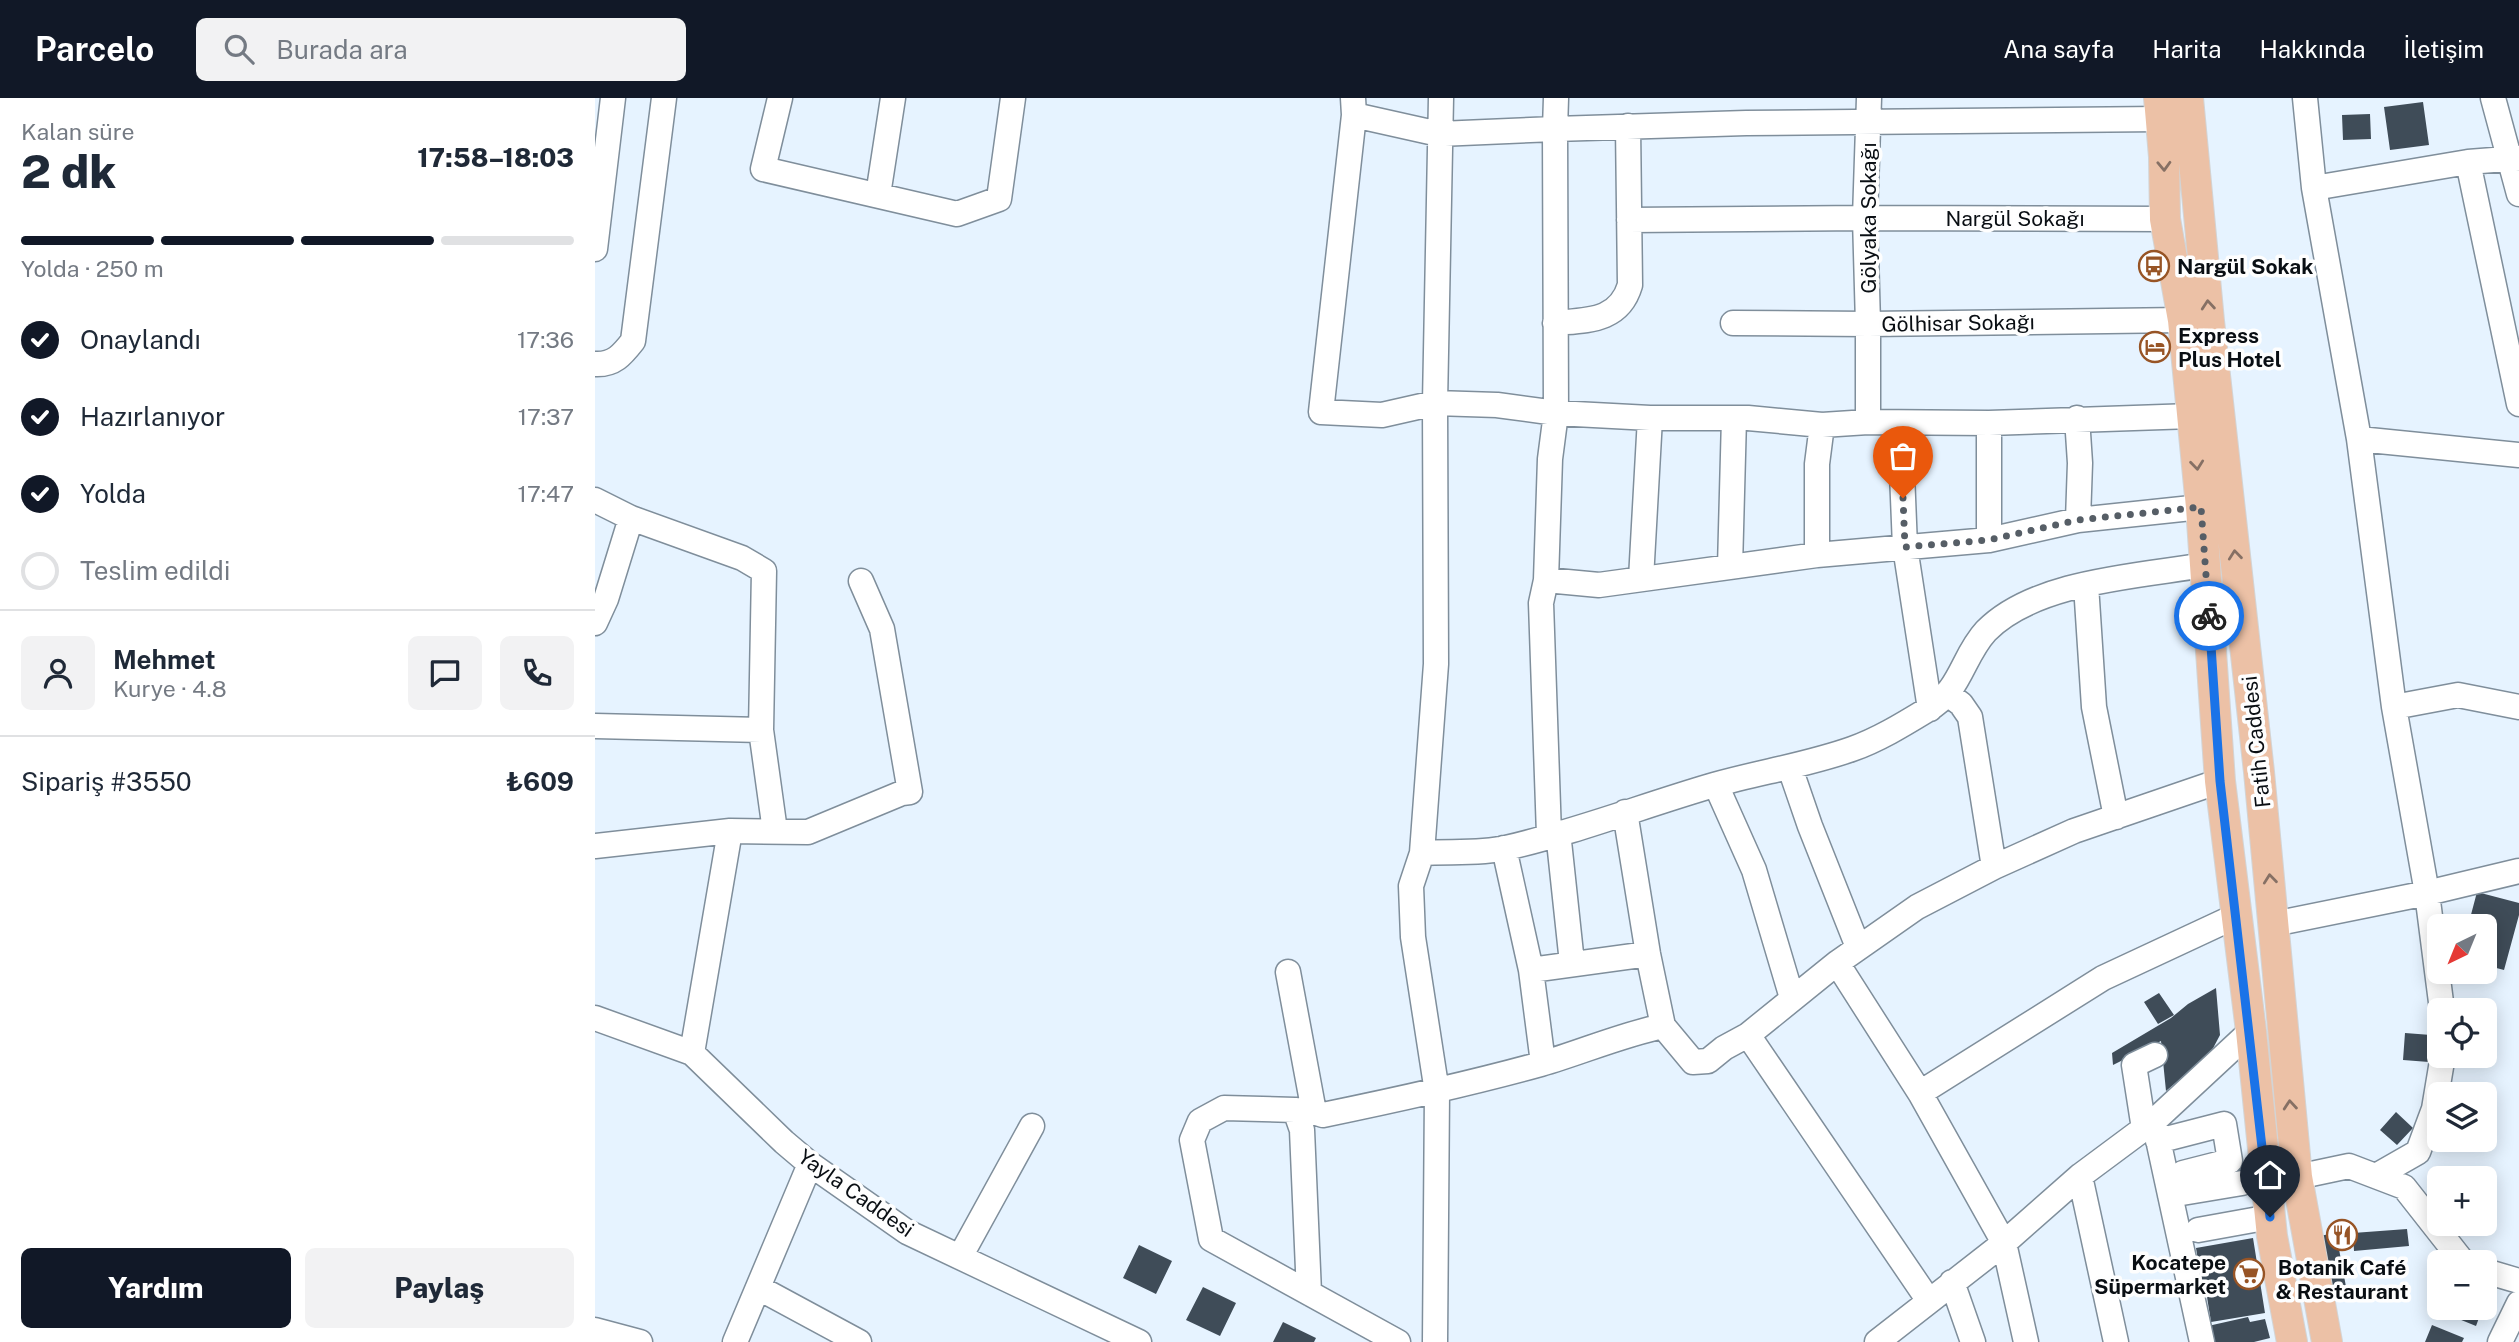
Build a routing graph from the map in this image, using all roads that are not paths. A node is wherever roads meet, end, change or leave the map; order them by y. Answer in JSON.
{"nodes":[{"id":1,"x":613,"y":98,"type":"edge"},
{"id":2,"x":664,"y":98,"type":"edge"},
{"id":3,"x":780,"y":98,"type":"edge"},
{"id":4,"x":893,"y":98,"type":"edge"},
{"id":5,"x":1013,"y":98,"type":"edge"},
{"id":6,"x":1441,"y":98,"type":"edge"},
{"id":7,"x":1556,"y":98,"type":"edge"},
{"id":8,"x":2188,"y":98,"type":"edge"},
{"id":9,"x":2305,"y":98,"type":"edge"},
{"id":10,"x":2493,"y":98,"type":"edge"},
{"id":11,"x":1353,"y":106,"type":"edge"},
{"id":12,"x":2159,"y":108,"type":"edge"},
{"id":13,"x":1869,"y":110,"type":"edge"},
{"id":14,"x":1627,"y":126,"type":"junction"},
{"id":15,"x":1555,"y":129,"type":"junction"},
{"id":16,"x":1439,"y":134,"type":"junction"},
{"id":17,"x":2514,"y":159,"type":"edge"},
{"id":18,"x":2468,"y":162,"type":"junction"},
{"id":19,"x":2314,"y":188,"type":"junction"},
{"id":20,"x":2519,"y":194,"type":"edge"},
{"id":21,"x":878,"y":195,"type":"junction"},
{"id":22,"x":1865,"y":218,"type":"junction"},
{"id":23,"x":2165,"y":219,"type":"junction"},
{"id":24,"x":1629,"y":220,"type":"junction"},
{"id":25,"x":597,"y":222,"type":"edge"},
{"id":26,"x":595,"y":249,"type":"edge"},
{"id":27,"x":2183,"y":320,"type":"junction"},
{"id":28,"x":1555,"y":323,"type":"junction"},
{"id":29,"x":1733,"y":323,"type":"dead end"},
{"id":30,"x":1868,"y":324,"type":"junction"},
{"id":31,"x":595,"y":364,"type":"edge"},
{"id":32,"x":1436,"y":403,"type":"junction"},
{"id":33,"x":2519,"y":404,"type":"edge"},
{"id":34,"x":1556,"y":413,"type":"junction"},
{"id":35,"x":2192,"y":416,"type":"junction"},
{"id":36,"x":1650,"y":418,"type":"junction"},
{"id":37,"x":1734,"y":418,"type":"junction"},
{"id":38,"x":2077,"y":418,"type":"junction"},
{"id":39,"x":1868,"y":422,"type":"junction"},
{"id":40,"x":1989,"y":423,"type":"junction"},
{"id":41,"x":1900,"y":424,"type":"junction"},
{"id":42,"x":1822,"y":425,"type":"junction"},
{"id":43,"x":2359,"y":439,"type":"junction"},
{"id":44,"x":2519,"y":455,"type":"edge"},
{"id":45,"x":595,"y":500,"type":"edge"},
{"id":46,"x":2201,"y":507,"type":"junction"},
{"id":47,"x":631,"y":517,"type":"junction"},
{"id":48,"x":2078,"y":520,"type":"junction"},
{"id":49,"x":1989,"y":540,"type":"junction"},
{"id":50,"x":1905,"y":547,"type":"junction"},
{"id":51,"x":1817,"y":555,"type":"junction"},
{"id":52,"x":2205,"y":565,"type":"junction"},
{"id":53,"x":1730,"y":567,"type":"junction"},
{"id":54,"x":1641,"y":579,"type":"junction"},
{"id":55,"x":1546,"y":580,"type":"junction"},
{"id":56,"x":861,"y":581,"type":"dead end"},
{"id":57,"x":2086,"y":585,"type":"junction"},
{"id":58,"x":601,"y":598,"type":"edge"},
{"id":59,"x":595,"y":623,"type":"edge"},
{"id":60,"x":1939,"y":702,"type":"junction"},
{"id":61,"x":2394,"y":707,"type":"junction"},
{"id":62,"x":2519,"y":707,"type":"edge"},
{"id":63,"x":595,"y":726,"type":"edge"},
{"id":64,"x":761,"y":730,"type":"junction"},
{"id":65,"x":1790,"y":768,"type":"junction"},
{"id":66,"x":2220,"y":781,"type":"junction"},
{"id":67,"x":1716,"y":785,"type":"junction"},
{"id":68,"x":1625,"y":812,"type":"junction"},
{"id":69,"x":2116,"y":817,"type":"junction"},
{"id":70,"x":730,"y":831,"type":"junction"},
{"id":71,"x":775,"y":831,"type":"junction"},
{"id":72,"x":1554,"y":834,"type":"junction"},
{"id":73,"x":595,"y":846,"type":"edge"},
{"id":74,"x":1504,"y":848,"type":"junction"},
{"id":75,"x":1422,"y":853,"type":"junction"},
{"id":76,"x":1994,"y":867,"type":"junction"},
{"id":77,"x":2519,"y":871,"type":"edge"},
{"id":78,"x":2427,"y":893,"type":"junction"},
{"id":79,"x":2236,"y":916,"type":"junction"},
{"id":80,"x":2274,"y":924,"type":"junction"},
{"id":81,"x":1859,"y":947,"type":"junction"},
{"id":82,"x":1648,"y":954,"type":"junction"},
{"id":83,"x":1572,"y":963,"type":"junction"},
{"id":84,"x":1837,"y":963,"type":"junction"},
{"id":85,"x":1531,"y":970,"type":"junction"},
{"id":86,"x":1288,"y":972,"type":"dead end"},
{"id":87,"x":1792,"y":998,"type":"junction"},
{"id":88,"x":2440,"y":998,"type":"edge"},
{"id":89,"x":595,"y":1018,"type":"edge"},
{"id":90,"x":1663,"y":1026,"type":"junction"},
{"id":91,"x":2251,"y":1031,"type":"junction"},
{"id":92,"x":1748,"y":1035,"type":"junction"},
{"id":93,"x":692,"y":1053,"type":"junction"},
{"id":94,"x":2155,"y":1055,"type":"dead end"},
{"id":95,"x":1543,"y":1063,"type":"junction"},
{"id":96,"x":2441,"y":1068,"type":"edge"},
{"id":97,"x":1437,"y":1091,"type":"junction"},
{"id":98,"x":1920,"y":1093,"type":"junction"},
{"id":99,"x":1305,"y":1111,"type":"junction"},
{"id":100,"x":1031,"y":1126,"type":"dead end"},
{"id":101,"x":2152,"y":1130,"type":"junction"},
{"id":102,"x":810,"y":1164,"type":"junction"},
{"id":103,"x":2181,"y":1164,"type":"dead end"},
{"id":104,"x":2080,"y":1176,"type":"junction"},
{"id":105,"x":2376,"y":1176,"type":"junction"},
{"id":106,"x":2297,"y":1177,"type":"junction"},
{"id":107,"x":2242,"y":1183,"type":"dead end"},
{"id":108,"x":2170,"y":1195,"type":"junction"},
{"id":109,"x":2270,"y":1217,"type":"junction"},
{"id":110,"x":2198,"y":1230,"type":"dead end"},
{"id":111,"x":2004,"y":1243,"type":"junction"},
{"id":112,"x":2454,"y":1250,"type":"edge"},
{"id":113,"x":960,"y":1257,"type":"junction"},
{"id":114,"x":2497,"y":1274,"type":"edge"},
{"id":115,"x":2519,"y":1280,"type":"edge"},
{"id":116,"x":1952,"y":1282,"type":"junction"},
{"id":117,"x":759,"y":1287,"type":"junction"},
{"id":118,"x":1308,"y":1293,"type":"junction"},
{"id":119,"x":1929,"y":1301,"type":"junction"},
{"id":120,"x":2519,"y":1303,"type":"edge"},
{"id":121,"x":595,"y":1330,"type":"edge"},
{"id":122,"x":640,"y":1342,"type":"edge"},
{"id":123,"x":736,"y":1342,"type":"edge"},
{"id":124,"x":859,"y":1342,"type":"edge"},
{"id":125,"x":1139,"y":1342,"type":"edge"},
{"id":126,"x":1398,"y":1342,"type":"edge"},
{"id":127,"x":1435,"y":1342,"type":"edge"},
{"id":128,"x":1877,"y":1342,"type":"edge"},
{"id":129,"x":1973,"y":1342,"type":"edge"},
{"id":130,"x":2026,"y":1342,"type":"edge"},
{"id":131,"x":2116,"y":1342,"type":"edge"},
{"id":132,"x":2202,"y":1342,"type":"edge"},
{"id":133,"x":2291,"y":1342,"type":"edge"},
{"id":134,"x":2327,"y":1342,"type":"edge"},
{"id":135,"x":2500,"y":1342,"type":"edge"}],
"edges":[{"from":1,"to":25,"type":"street"},
{"from":2,"to":31,"type":"street"},
{"from":3,"to":21,"type":"street"},
{"from":4,"to":21,"type":"street"},
{"from":5,"to":21,"type":"street"},
{"from":6,"to":16,"type":"street"},
{"from":7,"to":15,"type":"street"},
{"from":80,"to":8,"type":"main road","name":"Fatih Caddesi","one_way":true},
{"from":9,"to":19,"type":"street"},
{"from":10,"to":17,"type":"street"},
{"from":11,"to":16,"type":"street"},
{"from":11,"to":32,"type":"street"},
{"from":12,"to":13,"type":"street"},
{"from":12,"to":23,"type":"main road","name":"Fatih Caddesi","one_way":true},
{"from":13,"to":14,"type":"street"},
{"from":13,"to":22,"type":"street","name":"Gölyaka Sokağı"},
{"from":14,"to":15,"type":"street"},
{"from":14,"to":24,"type":"street"},
{"from":15,"to":16,"type":"street"},
{"from":15,"to":28,"type":"street"},
{"from":16,"to":32,"type":"street"},
{"from":17,"to":18,"type":"street"},
{"from":17,"to":20,"type":"street"},
{"from":18,"to":19,"type":"street"},
{"from":18,"to":33,"type":"street"},
{"from":19,"to":43,"type":"street"},
{"from":22,"to":23,"type":"street","name":"Nargül Sokağı"},
{"from":22,"to":24,"type":"street","name":"Nargül Sokağı"},
{"from":22,"to":30,"type":"street","name":"Gölyaka Sokağı"},
{"from":23,"to":27,"type":"main road","name":"Fatih Caddesi"},
{"from":24,"to":28,"type":"street"},
{"from":25,"to":26,"type":"street"},
{"from":27,"to":30,"type":"street","name":"Gölhisar Sokağı"},
{"from":27,"to":35,"type":"main road","name":"Fatih Caddesi"},
{"from":28,"to":34,"type":"street"},
{"from":29,"to":30,"type":"street","name":"Gölhisar Sokağı"},
{"from":30,"to":39,"type":"street","name":"Gölyaka Sokağı"},
{"from":32,"to":34,"type":"street"},
{"from":32,"to":75,"type":"street"},
{"from":34,"to":36,"type":"street"},
{"from":34,"to":55,"type":"street"},
{"from":35,"to":38,"type":"street"},
{"from":35,"to":46,"type":"main road","name":"Fatih Caddesi","one_way":true},
{"from":36,"to":37,"type":"street"},
{"from":36,"to":54,"type":"street"},
{"from":37,"to":42,"type":"street"},
{"from":37,"to":53,"type":"street"},
{"from":38,"to":40,"type":"street"},
{"from":38,"to":48,"type":"street"},
{"from":39,"to":41,"type":"street"},
{"from":39,"to":42,"type":"street"},
{"from":40,"to":41,"type":"street"},
{"from":40,"to":49,"type":"street"},
{"from":41,"to":50,"type":"street"},
{"from":42,"to":51,"type":"street"},
{"from":43,"to":44,"type":"street"},
{"from":43,"to":61,"type":"street"},
{"from":45,"to":47,"type":"street"},
{"from":46,"to":48,"type":"street"},
{"from":46,"to":52,"type":"main road","name":"Fatih Caddesi"},
{"from":47,"to":58,"type":"street"},
{"from":47,"to":64,"type":"street"},
{"from":48,"to":49,"type":"street"},
{"from":49,"to":50,"type":"street"},
{"from":50,"to":51,"type":"street"},
{"from":50,"to":60,"type":"street"},
{"from":51,"to":53,"type":"street"},
{"from":52,"to":57,"type":"street"},
{"from":52,"to":66,"type":"main road","name":"Fatih Caddesi"},
{"from":53,"to":54,"type":"street"},
{"from":54,"to":55,"type":"street"},
{"from":55,"to":72,"type":"street"},
{"from":56,"to":71,"type":"street"},
{"from":57,"to":60,"type":"street"},
{"from":57,"to":69,"type":"street"},
{"from":58,"to":59,"type":"street"},
{"from":60,"to":65,"type":"street"},
{"from":60,"to":76,"type":"street"},
{"from":61,"to":62,"type":"street"},
{"from":61,"to":78,"type":"street"},
{"from":63,"to":64,"type":"street"},
{"from":64,"to":71,"type":"street"},
{"from":65,"to":67,"type":"street"},
{"from":65,"to":81,"type":"street"},
{"from":66,"to":69,"type":"street"},
{"from":66,"to":79,"type":"main road","name":"Fatih Caddesi"},
{"from":67,"to":68,"type":"street"},
{"from":67,"to":87,"type":"street"},
{"from":68,"to":72,"type":"street"},
{"from":68,"to":82,"type":"street"},
{"from":69,"to":76,"type":"street"},
{"from":70,"to":71,"type":"street"},
{"from":70,"to":73,"type":"street"},
{"from":70,"to":93,"type":"street"},
{"from":72,"to":74,"type":"street"},
{"from":72,"to":83,"type":"street"},
{"from":74,"to":75,"type":"street"},
{"from":74,"to":85,"type":"street"},
{"from":75,"to":97,"type":"street"},
{"from":76,"to":81,"type":"street"},
{"from":77,"to":78,"type":"street"},
{"from":78,"to":80,"type":"street"},
{"from":78,"to":88,"type":"street"},
{"from":79,"to":91,"type":"main road","name":"Fatih Caddesi"},
{"from":79,"to":98,"type":"street"},
{"from":106,"to":80,"type":"main road","name":"Fatih Caddesi","one_way":true},
{"from":81,"to":84,"type":"street"},
{"from":82,"to":83,"type":"street"},
{"from":82,"to":90,"type":"street"},
{"from":83,"to":85,"type":"street"},
{"from":84,"to":87,"type":"street"},
{"from":84,"to":98,"type":"street"},
{"from":85,"to":95,"type":"street"},
{"from":86,"to":99,"type":"street"},
{"from":87,"to":92,"type":"street"},
{"from":89,"to":93,"type":"street","name":"Yayla Caddesi"},
{"from":90,"to":92,"type":"street"},
{"from":90,"to":95,"type":"street"},
{"from":91,"to":101,"type":"street"},
{"from":91,"to":109,"type":"main road","name":"Fatih Caddesi"},
{"from":92,"to":119,"type":"street"},
{"from":93,"to":102,"type":"street","name":"Yayla Caddesi"},
{"from":94,"to":101,"type":"street"},
{"from":95,"to":97,"type":"street"},
{"from":96,"to":105,"type":"street"},
{"from":97,"to":99,"type":"street"},
{"from":97,"to":127,"type":"street"},
{"from":98,"to":111,"type":"street"},
{"from":99,"to":118,"type":"street"},
{"from":99,"to":118,"type":"street"},
{"from":100,"to":113,"type":"street"},
{"from":101,"to":103,"type":"street"},
{"from":101,"to":104,"type":"street"},
{"from":101,"to":108,"type":"street"},
{"from":102,"to":113,"type":"street","name":"Yayla Caddesi"},
{"from":102,"to":117,"type":"street"},
{"from":104,"to":111,"type":"street"},
{"from":104,"to":131,"type":"street"},
{"from":105,"to":106,"type":"street"},
{"from":105,"to":112,"type":"street"},
{"from":106,"to":134,"type":"main road","name":"Fatih Caddesi"},
{"from":107,"to":108,"type":"street"},
{"from":108,"to":132,"type":"street"},
{"from":109,"to":110,"type":"street"},
{"from":109,"to":133,"type":"main road","name":"Fatih Caddesi"},
{"from":111,"to":116,"type":"street"},
{"from":111,"to":130,"type":"street"},
{"from":113,"to":125,"type":"street","name":"Yayla Caddesi"},
{"from":114,"to":115,"type":"street"},
{"from":116,"to":119,"type":"street"},
{"from":116,"to":129,"type":"street"},
{"from":117,"to":123,"type":"street"},
{"from":117,"to":124,"type":"street"},
{"from":118,"to":126,"type":"street"},
{"from":119,"to":128,"type":"street"},
{"from":120,"to":135,"type":"street"},
{"from":121,"to":122,"type":"street"}]}
